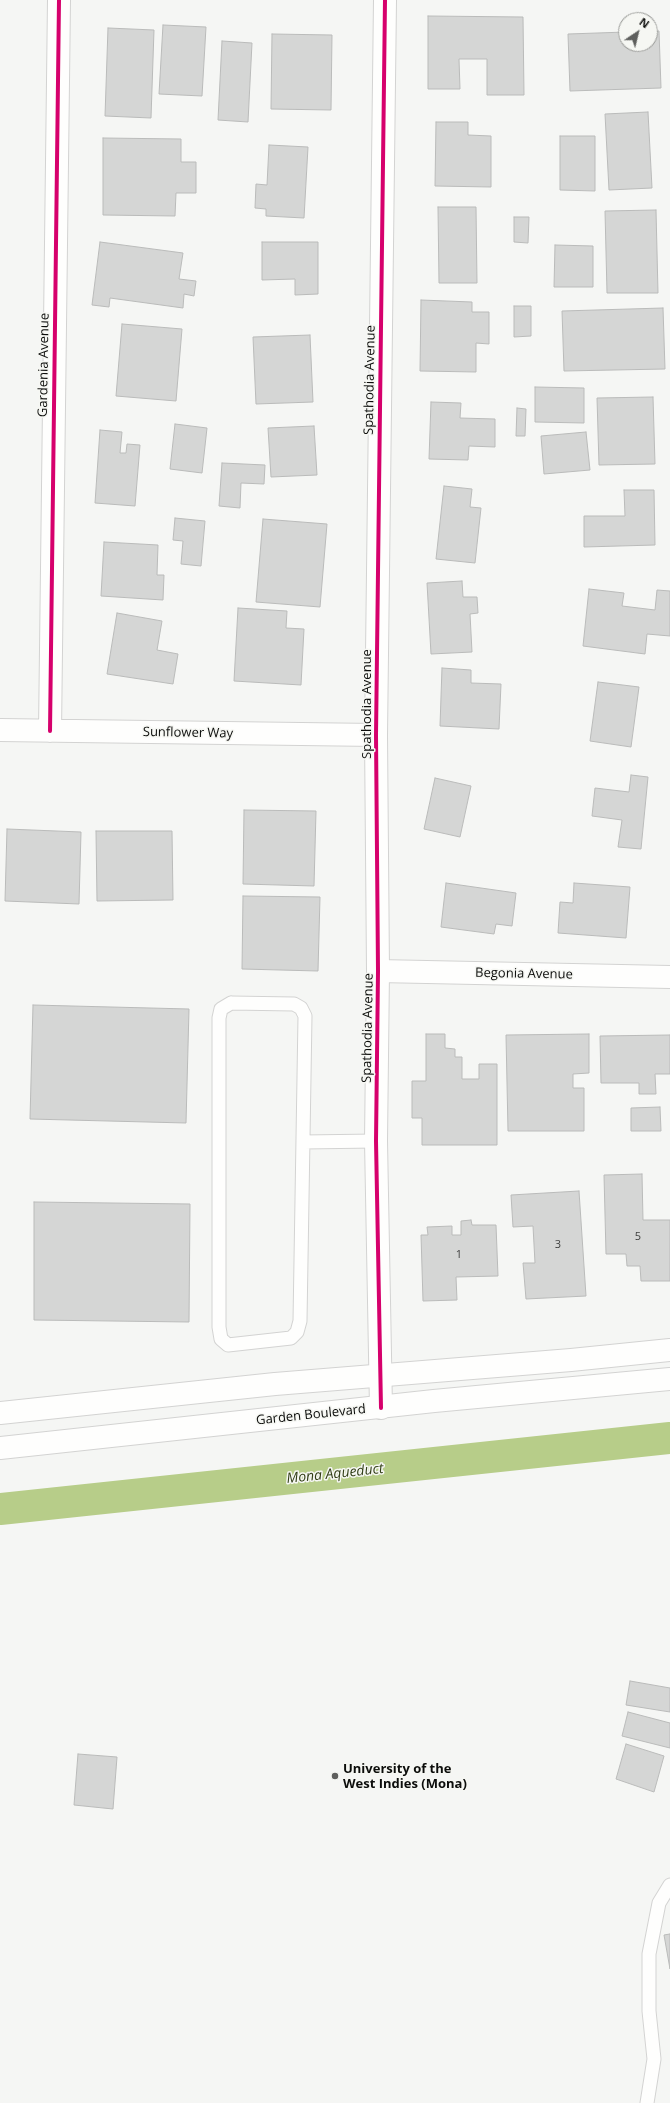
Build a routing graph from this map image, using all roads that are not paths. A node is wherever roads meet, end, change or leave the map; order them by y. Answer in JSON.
{"nodes":[{"id":1,"x":59,"y":0,"type":"edge"},
{"id":2,"x":385,"y":0,"type":"edge"},
{"id":3,"x":0,"y":730,"type":"edge"},
{"id":4,"x":50,"y":731,"type":"junction"},
{"id":5,"x":376,"y":735,"type":"junction"},
{"id":6,"x":378,"y":971,"type":"junction"},
{"id":7,"x":670,"y":977,"type":"edge"},
{"id":8,"x":376,"y":1141,"type":"junction"},
{"id":9,"x":303,"y":1142,"type":"junction"},
{"id":10,"x":670,"y":1350,"type":"edge"},
{"id":11,"x":380,"y":1375,"type":"junction"},
{"id":12,"x":670,"y":1378,"type":"edge"},
{"id":13,"x":381,"y":1408,"type":"junction"},
{"id":14,"x":0,"y":1413,"type":"edge"},
{"id":15,"x":0,"y":1448,"type":"edge"},
{"id":16,"x":670,"y":1885,"type":"edge"},
{"id":17,"x":646,"y":2103,"type":"edge"}],
"edges":[{"from":1,"to":4,"type":"street","name":"Gardenia Avenue"},
{"from":2,"to":5,"type":"street","name":"Spathodia Avenue"},
{"from":3,"to":4,"type":"street","name":"Sunflower Way"},
{"from":4,"to":5,"type":"street","name":"Sunflower Way"},
{"from":5,"to":6,"type":"street","name":"Spathodia Avenue"},
{"from":6,"to":7,"type":"street","name":"Begonia Avenue"},
{"from":6,"to":8,"type":"street","name":"Spathodia Avenue"},
{"from":8,"to":9,"type":"lane"},
{"from":8,"to":11,"type":"street","name":"Spathodia Avenue"},
{"from":9,"to":9,"type":"lane"},
{"from":10,"to":11,"type":"street"},
{"from":11,"to":13,"type":"street","name":"Spathodia Avenue"},
{"from":11,"to":14,"type":"street"},
{"from":12,"to":13,"type":"street","name":"Garden Boulevard"},
{"from":13,"to":15,"type":"street","name":"Garden Boulevard"},
{"from":16,"to":17,"type":"lane"}]}
